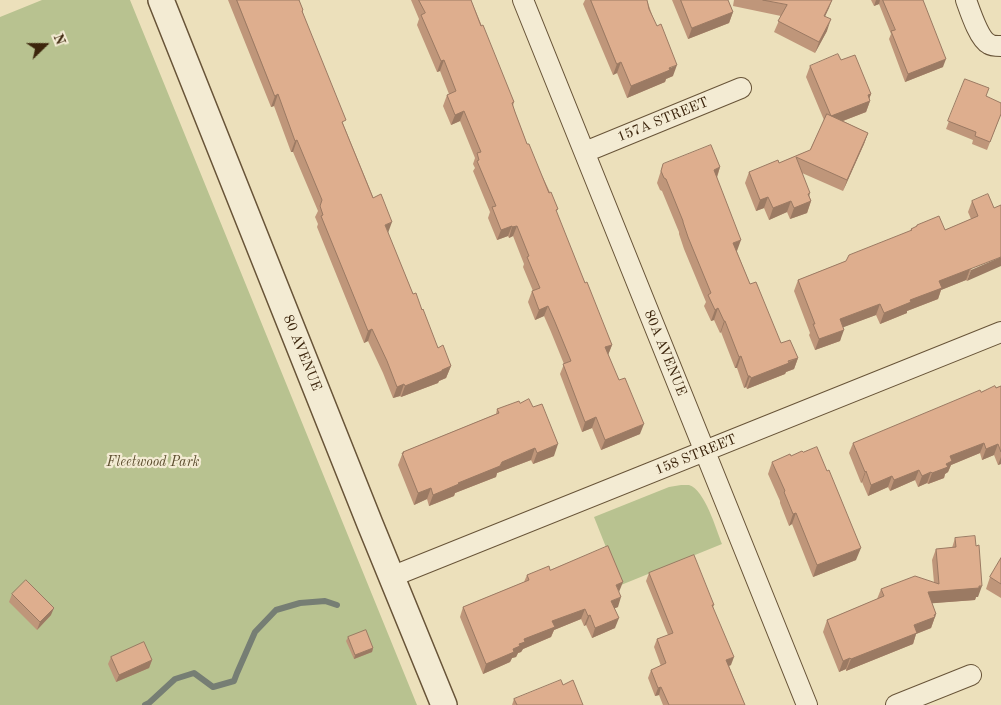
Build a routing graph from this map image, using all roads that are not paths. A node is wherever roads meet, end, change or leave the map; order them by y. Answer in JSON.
{"nodes":[{"id":1,"x":161,"y":0,"type":"edge"},
{"id":2,"x":524,"y":0,"type":"edge"},
{"id":3,"x":966,"y":0,"type":"edge"},
{"id":4,"x":1001,"y":46,"type":"edge"},
{"id":5,"x":741,"y":88,"type":"dead end"},
{"id":6,"x":585,"y":152,"type":"junction"},
{"id":7,"x":1001,"y":332,"type":"edge"},
{"id":8,"x":704,"y":452,"type":"junction"},
{"id":9,"x":392,"y":578,"type":"junction"},
{"id":10,"x":971,"y":674,"type":"dead end"},
{"id":11,"x":444,"y":705,"type":"edge"},
{"id":12,"x":807,"y":705,"type":"edge"},
{"id":13,"x":896,"y":705,"type":"edge"}],
"edges":[{"from":1,"to":9,"type":"street","name":"80 AVENUE"},
{"from":2,"to":6,"type":"street","name":"80A AVENUE"},
{"from":3,"to":4,"type":"street"},
{"from":5,"to":6,"type":"street","name":"157A STREET"},
{"from":6,"to":8,"type":"street","name":"80A AVENUE"},
{"from":7,"to":8,"type":"street","name":"158 STREET"},
{"from":8,"to":9,"type":"street","name":"158 STREET"},
{"from":8,"to":12,"type":"street","name":"80A AVENUE"},
{"from":9,"to":11,"type":"street","name":"80 AVENUE"},
{"from":10,"to":13,"type":"street"}]}
